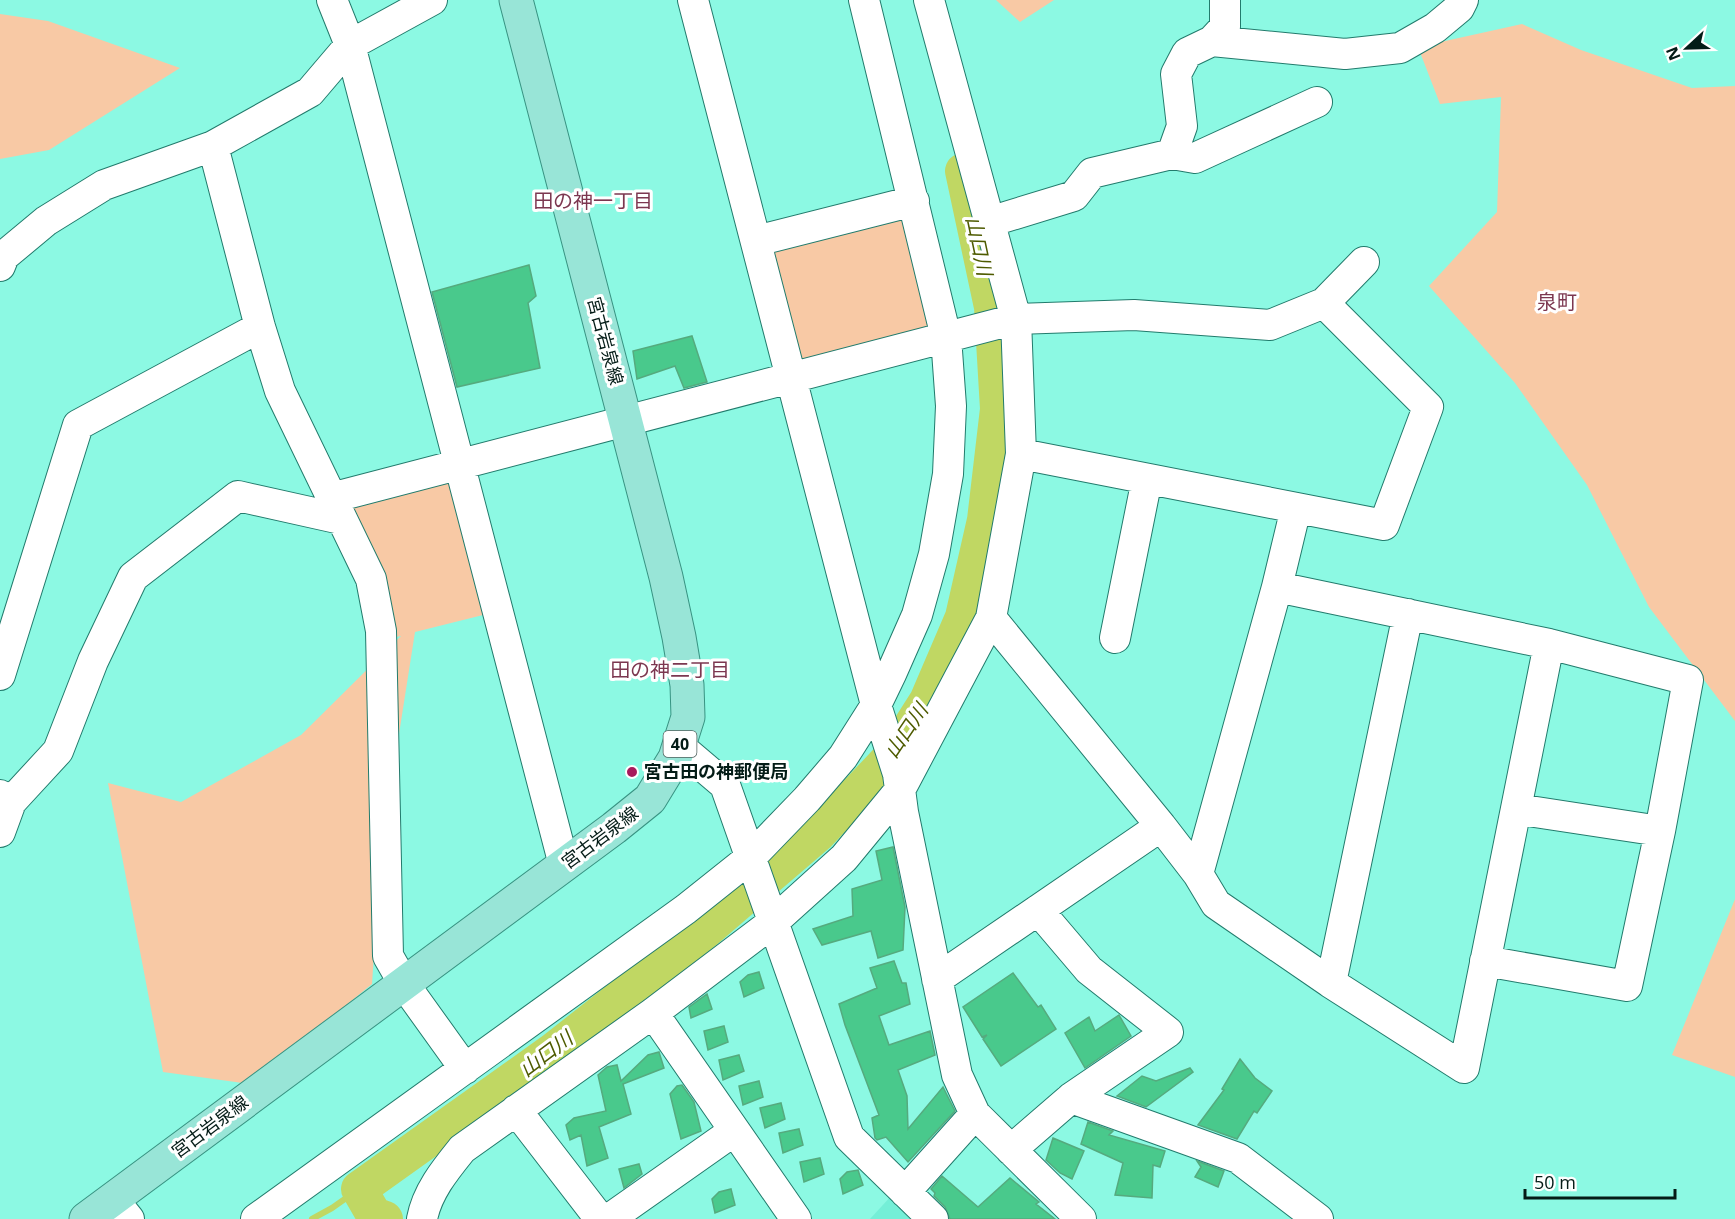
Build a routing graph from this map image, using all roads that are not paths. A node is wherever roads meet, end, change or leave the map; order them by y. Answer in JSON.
{"nodes":[{"id":1,"x":332,"y":0,"type":"edge"},
{"id":2,"x":432,"y":0,"type":"edge"},
{"id":3,"x":516,"y":0,"type":"edge"},
{"id":4,"x":693,"y":0,"type":"edge"},
{"id":5,"x":864,"y":0,"type":"edge"},
{"id":6,"x":929,"y":0,"type":"edge"},
{"id":7,"x":1225,"y":0,"type":"edge"},
{"id":8,"x":1463,"y":0,"type":"edge"},
{"id":9,"x":1212,"y":41,"type":"junction"},
{"id":10,"x":350,"y":45,"type":"junction"},
{"id":11,"x":1317,"y":102,"type":"dead end"},
{"id":12,"x":213,"y":146,"type":"junction"},
{"id":13,"x":1172,"y":154,"type":"junction"},
{"id":14,"x":914,"y":201,"type":"junction"},
{"id":15,"x":989,"y":222,"type":"junction"},
{"id":16,"x":756,"y":242,"type":"junction"},
{"id":17,"x":1364,"y":262,"type":"dead end"},
{"id":18,"x":0,"y":266,"type":"edge"},
{"id":19,"x":1324,"y":303,"type":"junction"},
{"id":20,"x":1010,"y":321,"type":"junction"},
{"id":21,"x":260,"y":327,"type":"junction"},
{"id":22,"x":950,"y":336,"type":"junction"},
{"id":23,"x":791,"y":378,"type":"junction"},
{"id":24,"x":625,"y":421,"type":"junction"},
{"id":25,"x":1021,"y":454,"type":"junction"},
{"id":26,"x":459,"y":464,"type":"junction"},
{"id":27,"x":1147,"y":479,"type":"junction"},
{"id":28,"x":336,"y":508,"type":"junction"},
{"id":29,"x":1296,"y":508,"type":"junction"},
{"id":30,"x":1277,"y":587,"type":"junction"},
{"id":31,"x":1408,"y":614,"type":"junction"},
{"id":32,"x":991,"y":618,"type":"junction"},
{"id":33,"x":1114,"y":638,"type":"dead end"},
{"id":34,"x":1549,"y":644,"type":"junction"},
{"id":35,"x":0,"y":675,"type":"edge"},
{"id":36,"x":876,"y":705,"type":"junction"},
{"id":37,"x":679,"y":746,"type":"junction"},
{"id":38,"x":899,"y":782,"type":"junction"},
{"id":39,"x":5,"y":799,"type":"edge"},
{"id":40,"x":1516,"y":809,"type":"junction"},
{"id":41,"x":1161,"y":826,"type":"junction"},
{"id":42,"x":1660,"y":831,"type":"junction"},
{"id":43,"x":0,"y":832,"type":"edge"},
{"id":44,"x":750,"y":858,"type":"junction"},
{"id":45,"x":564,"y":865,"type":"junction"},
{"id":46,"x":1198,"y":874,"type":"junction"},
{"id":47,"x":1038,"y":910,"type":"junction"},
{"id":48,"x":772,"y":923,"type":"junction"},
{"id":49,"x":1485,"y":961,"type":"junction"},
{"id":50,"x":937,"y":979,"type":"junction"},
{"id":51,"x":1331,"y":983,"type":"junction"},
{"id":52,"x":404,"y":984,"type":"junction"},
{"id":53,"x":652,"y":1013,"type":"junction"},
{"id":54,"x":465,"y":1069,"type":"junction"},
{"id":55,"x":1071,"y":1098,"type":"junction"},
{"id":56,"x":516,"y":1110,"type":"junction"},
{"id":57,"x":975,"y":1114,"type":"junction"},
{"id":58,"x":734,"y":1131,"type":"junction"},
{"id":59,"x":1011,"y":1150,"type":"junction"},
{"id":60,"x":905,"y":1192,"type":"junction"},
{"id":61,"x":121,"y":1209,"type":"edge"},
{"id":62,"x":86,"y":1219,"type":"edge"},
{"id":63,"x":256,"y":1219,"type":"edge"},
{"id":64,"x":422,"y":1219,"type":"edge"},
{"id":65,"x":600,"y":1219,"type":"edge"},
{"id":66,"x":609,"y":1219,"type":"edge"},
{"id":67,"x":796,"y":1219,"type":"edge"},
{"id":68,"x":933,"y":1219,"type":"edge"},
{"id":69,"x":1081,"y":1219,"type":"edge"},
{"id":70,"x":1318,"y":1219,"type":"edge"}],
"edges":[{"from":1,"to":10,"type":"street"},
{"from":2,"to":10,"type":"street"},
{"from":3,"to":24,"type":"main road","name":"宮古岩泉線","number":"40"},
{"from":4,"to":16,"type":"street"},
{"from":5,"to":14,"type":"street"},
{"from":6,"to":15,"type":"street"},
{"from":7,"to":9,"type":"street"},
{"from":8,"to":9,"type":"street"},
{"from":9,"to":13,"type":"street"},
{"from":10,"to":12,"type":"street"},
{"from":10,"to":26,"type":"street"},
{"from":11,"to":13,"type":"street"},
{"from":12,"to":18,"type":"street"},
{"from":12,"to":21,"type":"street"},
{"from":13,"to":15,"type":"street"},
{"from":14,"to":16,"type":"street"},
{"from":14,"to":22,"type":"street"},
{"from":15,"to":20,"type":"street"},
{"from":16,"to":23,"type":"street"},
{"from":17,"to":19,"type":"street"},
{"from":19,"to":20,"type":"street"},
{"from":19,"to":29,"type":"street"},
{"from":20,"to":22,"type":"street"},
{"from":20,"to":25,"type":"street"},
{"from":21,"to":28,"type":"street"},
{"from":21,"to":35,"type":"street"},
{"from":22,"to":23,"type":"street"},
{"from":22,"to":36,"type":"street"},
{"from":23,"to":24,"type":"street"},
{"from":23,"to":36,"type":"street"},
{"from":24,"to":26,"type":"street"},
{"from":24,"to":37,"type":"main road","name":"宮古岩泉線","number":"40"},
{"from":25,"to":27,"type":"street"},
{"from":25,"to":32,"type":"street"},
{"from":26,"to":28,"type":"street"},
{"from":26,"to":45,"type":"street"},
{"from":27,"to":29,"type":"street"},
{"from":27,"to":33,"type":"street"},
{"from":28,"to":39,"type":"street"},
{"from":28,"to":52,"type":"street"},
{"from":29,"to":30,"type":"street"},
{"from":30,"to":31,"type":"street"},
{"from":30,"to":46,"type":"street"},
{"from":31,"to":34,"type":"street"},
{"from":31,"to":51,"type":"street"},
{"from":32,"to":38,"type":"street"},
{"from":32,"to":41,"type":"street"},
{"from":34,"to":40,"type":"street"},
{"from":34,"to":42,"type":"street"},
{"from":36,"to":38,"type":"street"},
{"from":36,"to":44,"type":"street"},
{"from":37,"to":44,"type":"street"},
{"from":37,"to":45,"type":"main road","name":"宮古岩泉線","number":"40"},
{"from":38,"to":48,"type":"street"},
{"from":38,"to":50,"type":"street"},
{"from":39,"to":43,"type":"street"},
{"from":40,"to":42,"type":"street"},
{"from":40,"to":49,"type":"street"},
{"from":41,"to":46,"type":"street"},
{"from":41,"to":47,"type":"street"},
{"from":42,"to":49,"type":"street"},
{"from":44,"to":48,"type":"street"},
{"from":44,"to":54,"type":"street"},
{"from":45,"to":52,"type":"main road","name":"宮古岩泉線","number":"40"},
{"from":46,"to":51,"type":"street"},
{"from":47,"to":50,"type":"street"},
{"from":47,"to":55,"type":"street"},
{"from":48,"to":53,"type":"street"},
{"from":48,"to":60,"type":"street"},
{"from":49,"to":51,"type":"street"},
{"from":50,"to":57,"type":"street"},
{"from":52,"to":54,"type":"street"},
{"from":52,"to":61,"type":"main road","name":"宮古岩泉線","number":"40"},
{"from":53,"to":56,"type":"street"},
{"from":53,"to":58,"type":"street"},
{"from":54,"to":63,"type":"street"},
{"from":55,"to":59,"type":"street"},
{"from":55,"to":70,"type":"street"},
{"from":56,"to":64,"type":"street"},
{"from":56,"to":65,"type":"street"},
{"from":57,"to":59,"type":"street"},
{"from":57,"to":60,"type":"street"},
{"from":58,"to":66,"type":"street"},
{"from":58,"to":67,"type":"street"},
{"from":59,"to":69,"type":"street"},
{"from":60,"to":68,"type":"street"},
{"from":61,"to":62,"type":"main road","name":"宮古岩泉線","number":"40"}]}
